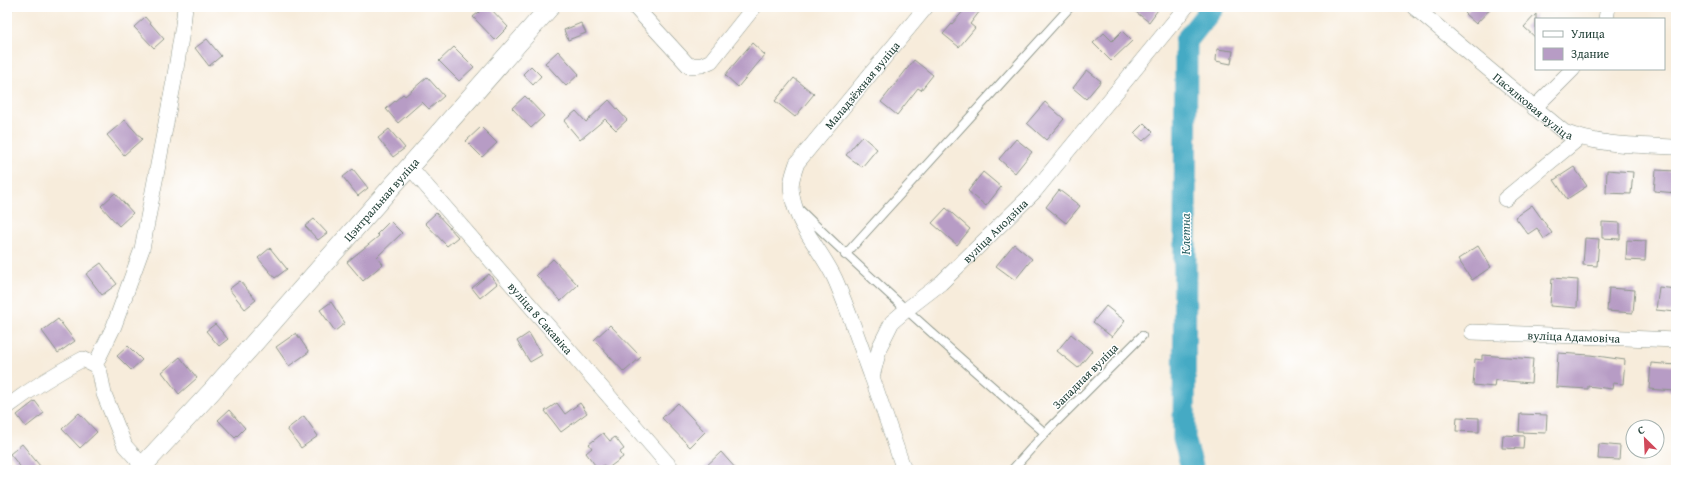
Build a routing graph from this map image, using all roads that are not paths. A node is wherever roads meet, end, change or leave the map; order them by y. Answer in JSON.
{"nodes":[{"id":1,"x":185,"y":7,"type":"edge"},
{"id":2,"x":550,"y":7,"type":"edge"},
{"id":3,"x":635,"y":7,"type":"edge"},
{"id":4,"x":754,"y":7,"type":"edge"},
{"id":5,"x":926,"y":7,"type":"edge"},
{"id":6,"x":1070,"y":7,"type":"edge"},
{"id":7,"x":1186,"y":7,"type":"edge"},
{"id":8,"x":1414,"y":7,"type":"edge"},
{"id":9,"x":1608,"y":7,"type":"edge"},
{"id":10,"x":1606,"y":18,"type":"edge"},
{"id":11,"x":1572,"y":70,"type":"edge"},
{"id":12,"x":1534,"y":108,"type":"junction"},
{"id":13,"x":1578,"y":138,"type":"junction"},
{"id":14,"x":1676,"y":148,"type":"edge"},
{"id":15,"x":409,"y":166,"type":"junction"},
{"id":16,"x":1505,"y":199,"type":"dead end"},
{"id":17,"x":794,"y":204,"type":"junction"},
{"id":18,"x":845,"y":255,"type":"junction"},
{"id":19,"x":906,"y":310,"type":"junction"},
{"id":20,"x":1472,"y":332,"type":"dead end"},
{"id":21,"x":1142,"y":336,"type":"dead end"},
{"id":22,"x":1676,"y":340,"type":"edge"},
{"id":23,"x":95,"y":365,"type":"junction"},
{"id":24,"x":872,"y":377,"type":"junction"},
{"id":25,"x":7,"y":407,"type":"edge"},
{"id":26,"x":1045,"y":433,"type":"junction"},
{"id":27,"x":141,"y":468,"type":"edge"},
{"id":28,"x":673,"y":470,"type":"edge"},
{"id":29,"x":904,"y":470,"type":"edge"},
{"id":30,"x":1012,"y":470,"type":"edge"}],
"edges":[{"from":1,"to":23,"type":"street"},
{"from":2,"to":15,"type":"street","name":"Цэнтральная вуліца"},
{"from":3,"to":4,"type":"street"},
{"from":5,"to":17,"type":"street","name":"Маладзёжная вуліца"},
{"from":6,"to":18,"type":"lane"},
{"from":7,"to":19,"type":"street","name":"вуліца Анодзіна"},
{"from":8,"to":12,"type":"street","name":"Пасялковая вуліца"},
{"from":9,"to":10,"type":"street"},
{"from":11,"to":12,"type":"street"},
{"from":12,"to":13,"type":"street","name":"Пасялковая вуліца"},
{"from":13,"to":14,"type":"street","name":"Пасялковая вуліца"},
{"from":13,"to":16,"type":"street"},
{"from":15,"to":27,"type":"street","name":"Цэнтральная вуліца"},
{"from":15,"to":28,"type":"street","name":"вуліца 8 Сакавіка"},
{"from":17,"to":18,"type":"lane"},
{"from":17,"to":24,"type":"street"},
{"from":18,"to":19,"type":"lane"},
{"from":19,"to":24,"type":"street","name":"вуліца Анодзіна"},
{"from":19,"to":26,"type":"lane"},
{"from":20,"to":22,"type":"street","name":"вуліца Адамовіча"},
{"from":21,"to":26,"type":"lane","name":"Западная вуліца"},
{"from":23,"to":25,"type":"street"},
{"from":23,"to":27,"type":"street"},
{"from":24,"to":29,"type":"street"},
{"from":26,"to":30,"type":"lane","name":"Западная вуліца"}]}
